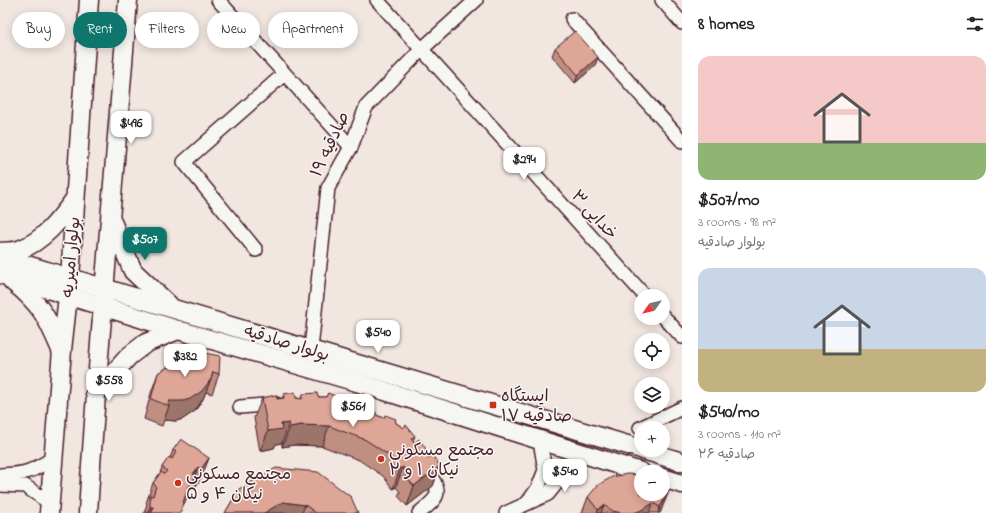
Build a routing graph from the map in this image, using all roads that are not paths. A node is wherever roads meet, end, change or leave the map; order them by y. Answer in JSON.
{"nodes":[{"id":1,"x":89,"y":0,"type":"edge"},
{"id":2,"x":128,"y":0,"type":"edge"},
{"id":3,"x":218,"y":0,"type":"edge"},
{"id":4,"x":377,"y":0,"type":"edge"},
{"id":5,"x":476,"y":0,"type":"edge"},
{"id":6,"x":662,"y":0,"type":"edge"},
{"id":7,"x":572,"y":19,"type":"dead end"},
{"id":8,"x":682,"y":23,"type":"edge"},
{"id":9,"x":422,"y":49,"type":"junction"},
{"id":10,"x":284,"y":74,"type":"junction"},
{"id":11,"x":682,"y":141,"type":"edge"},
{"id":12,"x":351,"y":147,"type":"junction"},
{"id":13,"x":75,"y":199,"type":"junction"},
{"id":14,"x":110,"y":220,"type":"junction"},
{"id":15,"x":256,"y":250,"type":"dead end"},
{"id":16,"x":0,"y":252,"type":"edge"},
{"id":17,"x":0,"y":257,"type":"edge"},
{"id":18,"x":3,"y":275,"type":"edge"},
{"id":19,"x":69,"y":286,"type":"junction"},
{"id":20,"x":105,"y":288,"type":"junction"},
{"id":21,"x":639,"y":289,"type":"edge"},
{"id":22,"x":102,"y":306,"type":"junction"},
{"id":23,"x":172,"y":308,"type":"junction"},
{"id":24,"x":670,"y":324,"type":"edge"},
{"id":25,"x":178,"y":330,"type":"junction"},
{"id":26,"x":682,"y":337,"type":"edge"},
{"id":27,"x":311,"y":349,"type":"junction"},
{"id":28,"x":62,"y":350,"type":"junction"},
{"id":29,"x":95,"y":394,"type":"junction"},
{"id":30,"x":290,"y":401,"type":"edge"},
{"id":31,"x":240,"y":407,"type":"dead end"},
{"id":32,"x":682,"y":408,"type":"edge"},
{"id":33,"x":655,"y":421,"type":"edge"},
{"id":34,"x":540,"y":442,"type":"junction"},
{"id":35,"x":634,"y":448,"type":"edge"},
{"id":36,"x":580,"y":454,"type":"junction"},
{"id":37,"x":665,"y":457,"type":"edge"},
{"id":38,"x":53,"y":458,"type":"junction"},
{"id":39,"x":418,"y":462,"type":"edge"},
{"id":40,"x":682,"y":462,"type":"edge"},
{"id":41,"x":634,"y":470,"type":"edge"},
{"id":42,"x":0,"y":475,"type":"edge"},
{"id":43,"x":670,"y":480,"type":"edge"},
{"id":44,"x":682,"y":484,"type":"edge"},
{"id":45,"x":0,"y":486,"type":"edge"},
{"id":46,"x":528,"y":502,"type":"junction"},
{"id":47,"x":49,"y":508,"type":"edge"},
{"id":48,"x":88,"y":513,"type":"edge"},
{"id":49,"x":420,"y":513,"type":"edge"},
{"id":50,"x":506,"y":513,"type":"edge"}],
"edges":[{"from":1,"to":13,"type":"main road","name":"بولوار امیریه"},
{"from":2,"to":14,"type":"main road"},
{"from":3,"to":10,"type":"street"},
{"from":4,"to":9,"type":"street","name":"خدایی ۳"},
{"from":5,"to":9,"type":"street","name":"صادقیه ۱۹"},
{"from":6,"to":8,"type":"street"},
{"from":7,"to":11,"type":"street"},
{"from":9,"to":12,"type":"street","name":"صادقیه ۱۹"},
{"from":9,"to":21,"type":"street","name":"خدایی ۳"},
{"from":10,"to":12,"type":"street"},
{"from":10,"to":15,"type":"street"},
{"from":12,"to":27,"type":"street","name":"صادقیه ۱۹"},
{"from":13,"to":16,"type":"main road"},
{"from":13,"to":19,"type":"main road","name":"بولوار امیریه"},
{"from":14,"to":20,"type":"main road"},
{"from":14,"to":23,"type":"main road"},
{"from":17,"to":19,"type":"main road"},
{"from":18,"to":19,"type":"main road"},
{"from":18,"to":28,"type":"main road"},
{"from":19,"to":20,"type":"main road","name":"بولوار صادقیه"},
{"from":19,"to":22,"type":"main road","name":"بولوار صادقیه"},
{"from":19,"to":28,"type":"main road","name":"بولوار امیریه"},
{"from":20,"to":22,"type":"main road"},
{"from":20,"to":23,"type":"main road","name":"بولوار صادقیه"},
{"from":22,"to":25,"type":"main road","name":"بولوار صادقیه"},
{"from":22,"to":29,"type":"main road"},
{"from":23,"to":27,"type":"main road","name":"بولوار صادقیه"},
{"from":24,"to":26,"type":"street"},
{"from":25,"to":29,"type":"main road"},
{"from":25,"to":34,"type":"main road","name":"بولوار صادقیه"},
{"from":27,"to":35,"type":"main road","name":"بولوار صادقیه"},
{"from":28,"to":38,"type":"main road","name":"بولوار امیریه"},
{"from":29,"to":48,"type":"main road"},
{"from":30,"to":31,"type":"street"},
{"from":32,"to":33,"type":"street"},
{"from":34,"to":36,"type":"main road","name":"بولوار صادقیه"},
{"from":34,"to":46,"type":"street"},
{"from":36,"to":41,"type":"main road","name":"بولوار صادقیه"},
{"from":36,"to":46,"type":"street"},
{"from":37,"to":40,"type":"main road","name":"بولوار صادقیه"},
{"from":38,"to":42,"type":"street"},
{"from":38,"to":47,"type":"main road","name":"بولوار امیریه"},
{"from":39,"to":49,"type":"street"},
{"from":43,"to":44,"type":"main road"},
{"from":45,"to":47,"type":"street"},
{"from":46,"to":50,"type":"street"}]}
